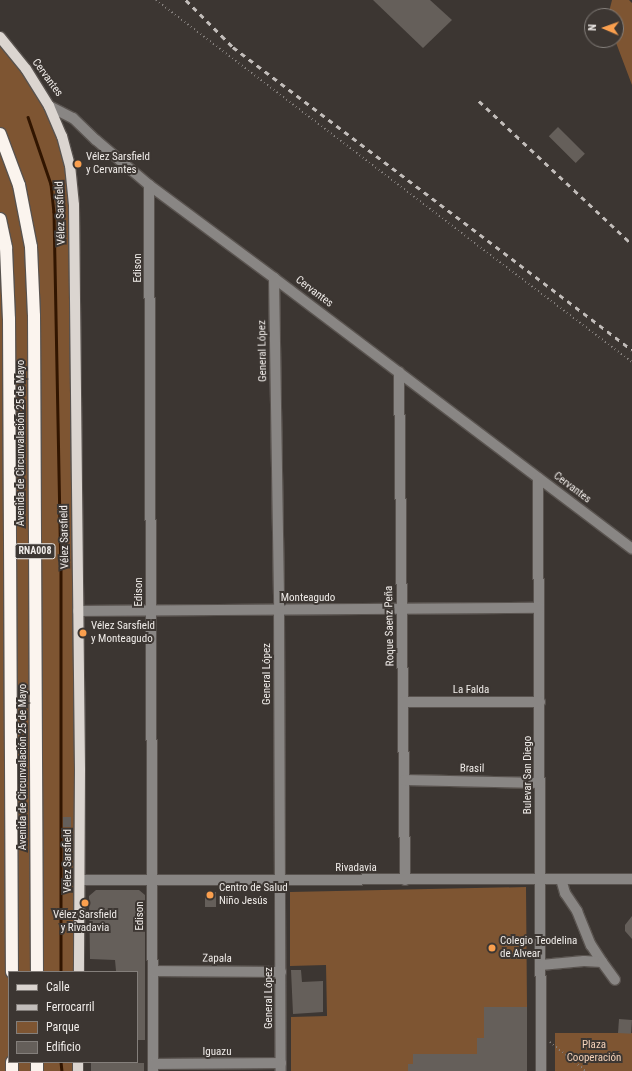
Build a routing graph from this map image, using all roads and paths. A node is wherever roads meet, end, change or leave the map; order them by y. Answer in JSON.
{"nodes":[{"id":1,"x":156,"y":0,"type":"edge"},
{"id":2,"x":0,"y":37,"type":"edge"},
{"id":3,"x":49,"y":106,"type":"junction"},
{"id":4,"x":0,"y":134,"type":"edge"},
{"id":5,"x":149,"y":185,"type":"junction"},
{"id":6,"x":0,"y":219,"type":"edge"},
{"id":7,"x":274,"y":278,"type":"junction"},
{"id":8,"x":632,"y":362,"type":"edge"},
{"id":9,"x":399,"y":372,"type":"junction"},
{"id":10,"x":538,"y":478,"type":"junction"},
{"id":11,"x":632,"y":549,"type":"edge"},
{"id":12,"x":539,"y":608,"type":"junction"},
{"id":13,"x":402,"y":609,"type":"junction"},
{"id":14,"x":279,"y":610,"type":"junction"},
{"id":15,"x":78,"y":611,"type":"junction"},
{"id":16,"x":151,"y":611,"type":"junction"},
{"id":17,"x":403,"y":702,"type":"junction"},
{"id":18,"x":540,"y":702,"type":"junction"},
{"id":19,"x":404,"y":780,"type":"junction"},
{"id":20,"x":540,"y":782,"type":"junction"},
{"id":21,"x":540,"y":879,"type":"junction"},
{"id":22,"x":561,"y":879,"type":"junction"},
{"id":23,"x":632,"y":879,"type":"edge"},
{"id":24,"x":80,"y":880,"type":"junction"},
{"id":25,"x":152,"y":880,"type":"junction"},
{"id":26,"x":281,"y":880,"type":"junction"},
{"id":27,"x":405,"y":880,"type":"junction"},
{"id":28,"x":602,"y":962,"type":"junction"},
{"id":29,"x":541,"y":965,"type":"junction"},
{"id":30,"x":12,"y":971,"type":"edge"},
{"id":31,"x":37,"y":971,"type":"edge"},
{"id":32,"x":79,"y":971,"type":"edge"},
{"id":33,"x":153,"y":971,"type":"junction"},
{"id":34,"x":281,"y":972,"type":"junction"},
{"id":35,"x":615,"y":980,"type":"dead end"},
{"id":36,"x":541,"y":1035,"type":"junction"},
{"id":37,"x":281,"y":1067,"type":"edge"},
{"id":38,"x":153,"y":1068,"type":"edge"},
{"id":39,"x":542,"y":1071,"type":"edge"},
{"id":40,"x":586,"y":1071,"type":"edge"}],
"edges":[{"from":1,"to":8,"type":"path"},
{"from":2,"to":3,"type":"main road","name":"Cervantes"},
{"from":3,"to":5,"type":"street","name":"Cervantes"},
{"from":3,"to":15,"type":"main road","name":"Vélez Sarsfield"},
{"from":4,"to":31,"type":"highway","name":"Avenida de Circunvalación 25 de Mayo","number":"RNA008"},
{"from":5,"to":7,"type":"street","name":"Cervantes"},
{"from":5,"to":16,"type":"street","name":"Edison"},
{"from":6,"to":30,"type":"highway","name":"Avenida de Circunvalación 25 de Mayo","number":"RNA008"},
{"from":7,"to":9,"type":"street","name":"Cervantes"},
{"from":7,"to":14,"type":"street","name":"General López"},
{"from":9,"to":10,"type":"street","name":"Cervantes"},
{"from":9,"to":13,"type":"street","name":"Roque Saenz Peña"},
{"from":10,"to":11,"type":"street","name":"Cervantes"},
{"from":10,"to":12,"type":"street","name":"Bulevar San Diego"},
{"from":12,"to":13,"type":"street","name":"Monteagudo"},
{"from":12,"to":18,"type":"street","name":"Bulevar San Diego"},
{"from":13,"to":14,"type":"street","name":"Monteagudo"},
{"from":13,"to":17,"type":"street","name":"Roque Saenz Peña"},
{"from":14,"to":16,"type":"street","name":"Monteagudo"},
{"from":14,"to":26,"type":"street","name":"General López"},
{"from":15,"to":16,"type":"street","name":"Monteagudo"},
{"from":15,"to":24,"type":"main road","name":"Vélez Sarsfield"},
{"from":16,"to":25,"type":"street","name":"Edison"},
{"from":17,"to":18,"type":"street","name":"La Falda"},
{"from":17,"to":19,"type":"street","name":"Roque Saenz Peña"},
{"from":18,"to":20,"type":"street","name":"Bulevar San Diego"},
{"from":19,"to":20,"type":"street","name":"Brasil"},
{"from":19,"to":27,"type":"street","name":"Roque Saenz Peña"},
{"from":20,"to":21,"type":"street","name":"Bulevar San Diego"},
{"from":21,"to":22,"type":"street","name":"Rivadavia"},
{"from":21,"to":27,"type":"street","name":"Rivadavia"},
{"from":21,"to":29,"type":"street","name":"Bulevar San Diego"},
{"from":22,"to":23,"type":"street","name":"Rivadavia"},
{"from":22,"to":28,"type":"street"},
{"from":24,"to":25,"type":"street","name":"Rivadavia"},
{"from":24,"to":32,"type":"main road","name":"Vélez Sarsfield"},
{"from":25,"to":26,"type":"street","name":"Rivadavia"},
{"from":25,"to":33,"type":"street","name":"Edison"},
{"from":26,"to":27,"type":"street","name":"Rivadavia"},
{"from":26,"to":34,"type":"street","name":"General López"},
{"from":28,"to":29,"type":"street"},
{"from":28,"to":35,"type":"street"},
{"from":29,"to":36,"type":"street","name":"Bulevar San Diego"},
{"from":33,"to":34,"type":"street","name":"Zapala"},
{"from":33,"to":38,"type":"street","name":"Edison"},
{"from":34,"to":37,"type":"street","name":"General López"},
{"from":36,"to":39,"type":"street","name":"Bulevar San Diego"},
{"from":36,"to":40,"type":"path"},
{"from":37,"to":38,"type":"street","name":"Iguazu"}]}
